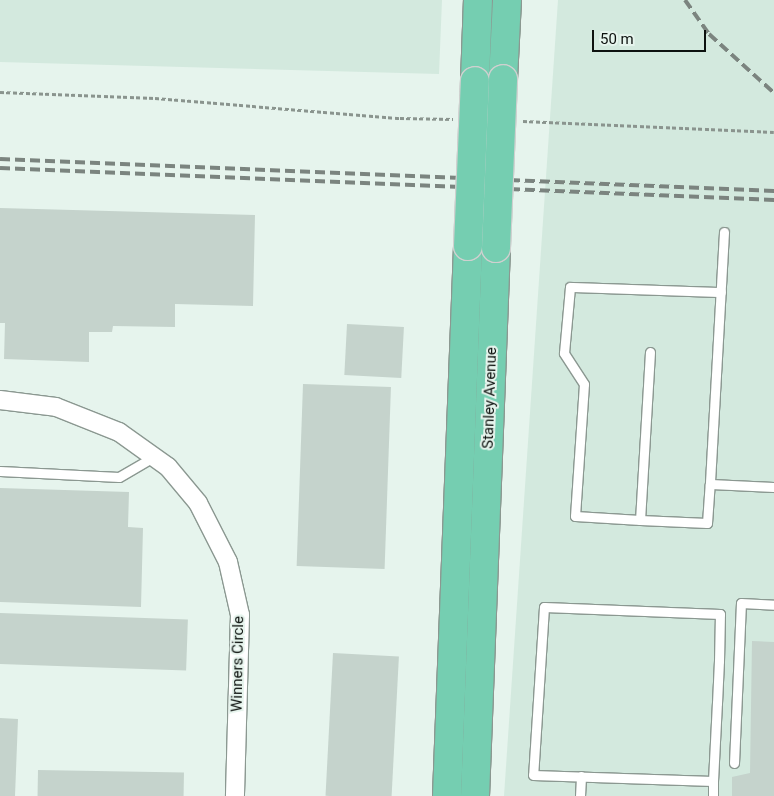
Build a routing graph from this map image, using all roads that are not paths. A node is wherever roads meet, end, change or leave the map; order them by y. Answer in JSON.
{"nodes":[{"id":1,"x":478,"y":0,"type":"edge"},
{"id":2,"x":506,"y":0,"type":"edge"},
{"id":3,"x":724,"y":232,"type":"dead end"},
{"id":4,"x":721,"y":292,"type":"junction"},
{"id":5,"x":650,"y":352,"type":"dead end"},
{"id":6,"x":0,"y":400,"type":"edge"},
{"id":7,"x":155,"y":456,"type":"junction"},
{"id":8,"x":0,"y":471,"type":"edge"},
{"id":9,"x":710,"y":484,"type":"junction"},
{"id":10,"x":774,"y":487,"type":"edge"},
{"id":11,"x":640,"y":520,"type":"junction"},
{"id":12,"x":774,"y":605,"type":"edge"},
{"id":13,"x":734,"y":763,"type":"dead end"},
{"id":14,"x":581,"y":776,"type":"junction"},
{"id":15,"x":714,"y":781,"type":"junction"},
{"id":16,"x":235,"y":796,"type":"edge"},
{"id":17,"x":446,"y":796,"type":"edge"},
{"id":18,"x":475,"y":796,"type":"edge"},
{"id":19,"x":580,"y":796,"type":"edge"},
{"id":20,"x":713,"y":796,"type":"edge"}],
"edges":[{"from":1,"to":17,"type":"main road","name":"Stanley Avenue","bridge":true},
{"from":2,"to":18,"type":"main road","name":"Stanley Avenue","bridge":true},
{"from":3,"to":4,"type":"lane"},
{"from":4,"to":9,"type":"lane"},
{"from":4,"to":11,"type":"lane"},
{"from":5,"to":11,"type":"lane"},
{"from":6,"to":7,"type":"street","name":"Winners Circle"},
{"from":7,"to":8,"type":"lane"},
{"from":7,"to":16,"type":"street","name":"Winners Circle"},
{"from":9,"to":10,"type":"lane"},
{"from":9,"to":11,"type":"lane"},
{"from":12,"to":13,"type":"lane"},
{"from":14,"to":15,"type":"lane"},
{"from":14,"to":15,"type":"lane"},
{"from":14,"to":19,"type":"lane"},
{"from":15,"to":20,"type":"lane"}]}
